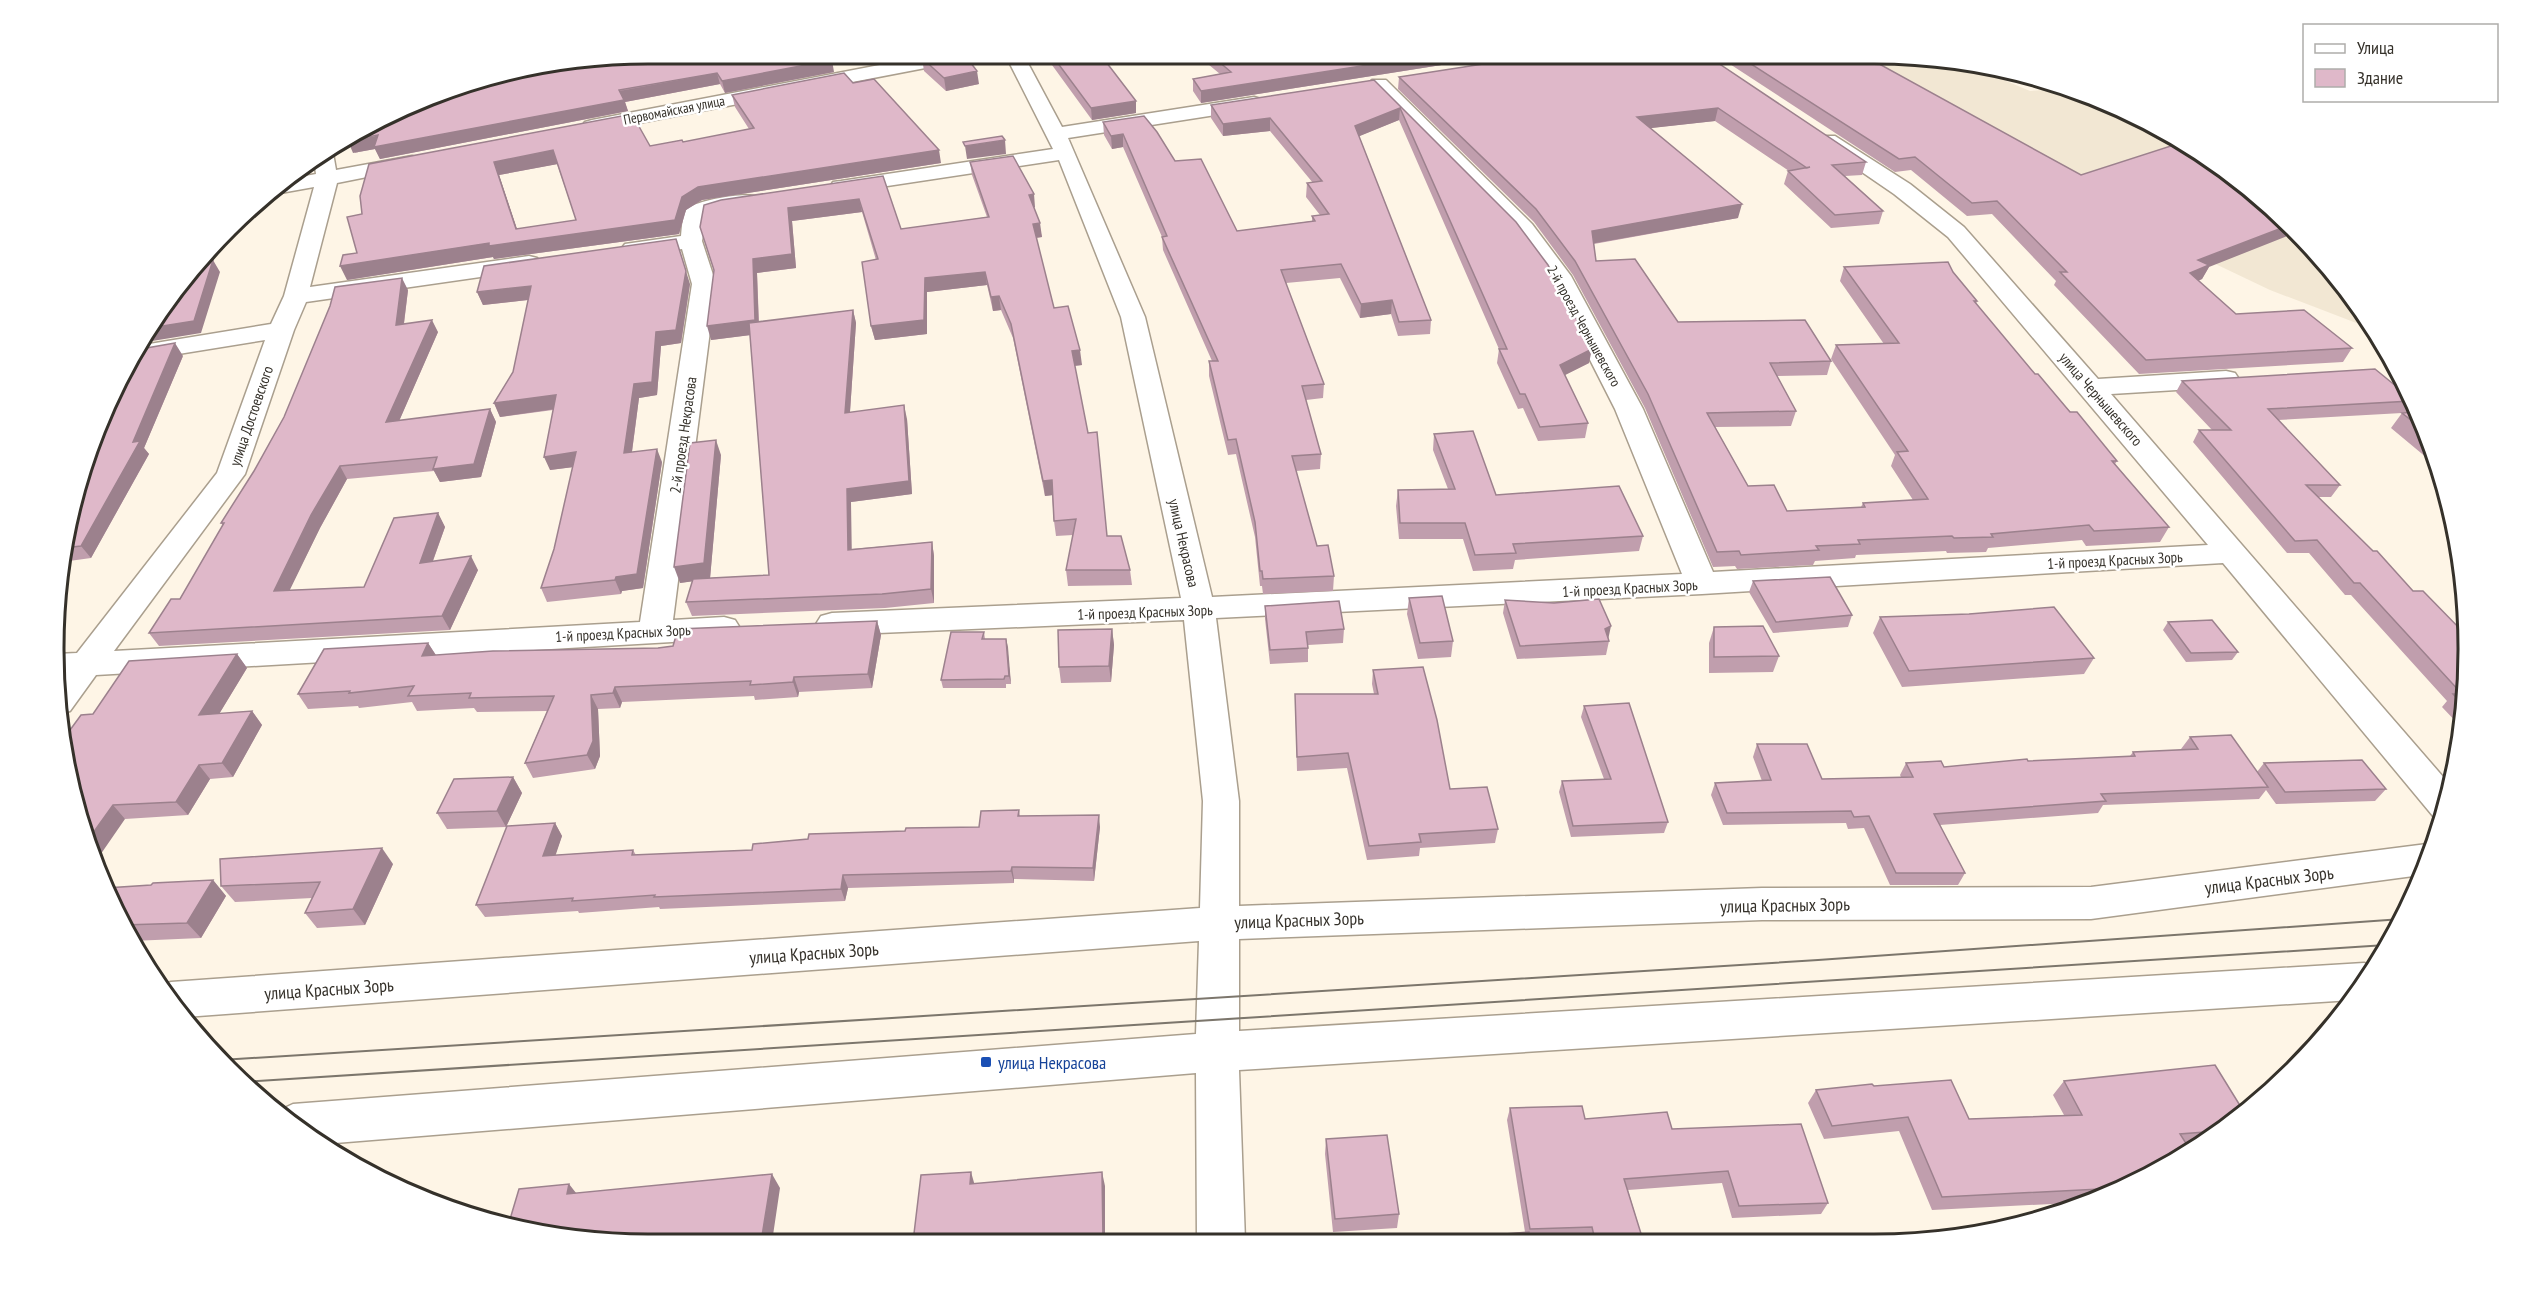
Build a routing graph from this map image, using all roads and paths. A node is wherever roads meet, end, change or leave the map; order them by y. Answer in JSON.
{"nodes":[{"id":1,"x":915,"y":64,"type":"edge"},
{"id":2,"x":1019,"y":64,"type":"edge"},
{"id":3,"x":1379,"y":84,"type":"edge"},
{"id":4,"x":1274,"y":100,"type":"edge"},
{"id":5,"x":1805,"y":125,"type":"edge"},
{"id":6,"x":568,"y":131,"type":"edge"},
{"id":7,"x":1060,"y":143,"type":"junction"},
{"id":8,"x":430,"y":158,"type":"edge"},
{"id":9,"x":325,"y":166,"type":"edge"},
{"id":10,"x":824,"y":189,"type":"edge"},
{"id":11,"x":767,"y":198,"type":"edge"},
{"id":12,"x":691,"y":241,"type":"junction"},
{"id":13,"x":609,"y":252,"type":"edge"},
{"id":14,"x":551,"y":260,"type":"edge"},
{"id":15,"x":296,"y":296,"type":"junction"},
{"id":16,"x":281,"y":330,"type":"junction"},
{"id":17,"x":146,"y":353,"type":"edge"},
{"id":18,"x":2253,"y":377,"type":"edge"},
{"id":19,"x":2091,"y":387,"type":"junction"},
{"id":20,"x":2232,"y":552,"type":"junction"},
{"id":21,"x":1702,"y":584,"type":"junction"},
{"id":22,"x":1199,"y":610,"type":"junction"},
{"id":23,"x":809,"y":625,"type":"edge"},
{"id":24,"x":750,"y":627,"type":"edge"},
{"id":25,"x":655,"y":631,"type":"junction"},
{"id":26,"x":72,"y":665,"type":"edge"},
{"id":27,"x":66,"y":682,"type":"edge"},
{"id":28,"x":2439,"y":797,"type":"edge"},
{"id":29,"x":2418,"y":860,"type":"edge"},
{"id":30,"x":1219,"y":923,"type":"junction"},
{"id":31,"x":2354,"y":982,"type":"edge"},
{"id":32,"x":181,"y":999,"type":"edge"},
{"id":33,"x":1217,"y":1052,"type":"junction"},
{"id":34,"x":308,"y":1124,"type":"edge"},
{"id":35,"x":1221,"y":1234,"type":"edge"}],
"edges":[{"from":1,"to":6,"type":"street","name":"Первомайская улица"},
{"from":2,"to":7,"type":"street","name":"улица Некрасова"},
{"from":3,"to":21,"type":"street","name":"2-й проезд Чернышевского"},
{"from":4,"to":7,"type":"street"},
{"from":5,"to":19,"type":"street","name":"улица Чернышевского"},
{"from":7,"to":10,"type":"street"},
{"from":7,"to":22,"type":"street","name":"улица Некрасова"},
{"from":8,"to":9,"type":"street"},
{"from":9,"to":15,"type":"street","name":"улица Достоевского"},
{"from":11,"to":12,"type":"street"},
{"from":12,"to":13,"type":"street"},
{"from":12,"to":25,"type":"street","name":"2-й проезд Некрасова"},
{"from":14,"to":15,"type":"street"},
{"from":15,"to":16,"type":"street","name":"улица Достоевского"},
{"from":16,"to":17,"type":"street"},
{"from":16,"to":26,"type":"street","name":"улица Достоевского"},
{"from":18,"to":19,"type":"street"},
{"from":19,"to":20,"type":"street","name":"улица Чернышевского"},
{"from":20,"to":21,"type":"street","name":"1-й проезд Красных Зорь"},
{"from":20,"to":28,"type":"street","name":"улица Чернышевского"},
{"from":21,"to":22,"type":"street","name":"1-й проезд Красных Зорь"},
{"from":22,"to":23,"type":"street","name":"1-й проезд Красных Зорь"},
{"from":22,"to":30,"type":"street","name":"улица Некрасова"},
{"from":24,"to":25,"type":"street","name":"1-й проезд Красных Зорь"},
{"from":25,"to":26,"type":"street","name":"1-й проезд Красных Зорь"},
{"from":26,"to":27,"type":"street","name":"улица Достоевского"},
{"from":29,"to":30,"type":"street","name":"улица Красных Зорь"},
{"from":30,"to":32,"type":"street","name":"улица Красных Зорь"},
{"from":30,"to":33,"type":"street","name":"улица Некрасова"},
{"from":31,"to":33,"type":"street"},
{"from":33,"to":34,"type":"street"},
{"from":33,"to":35,"type":"street","name":"улица Некрасова"}]}
